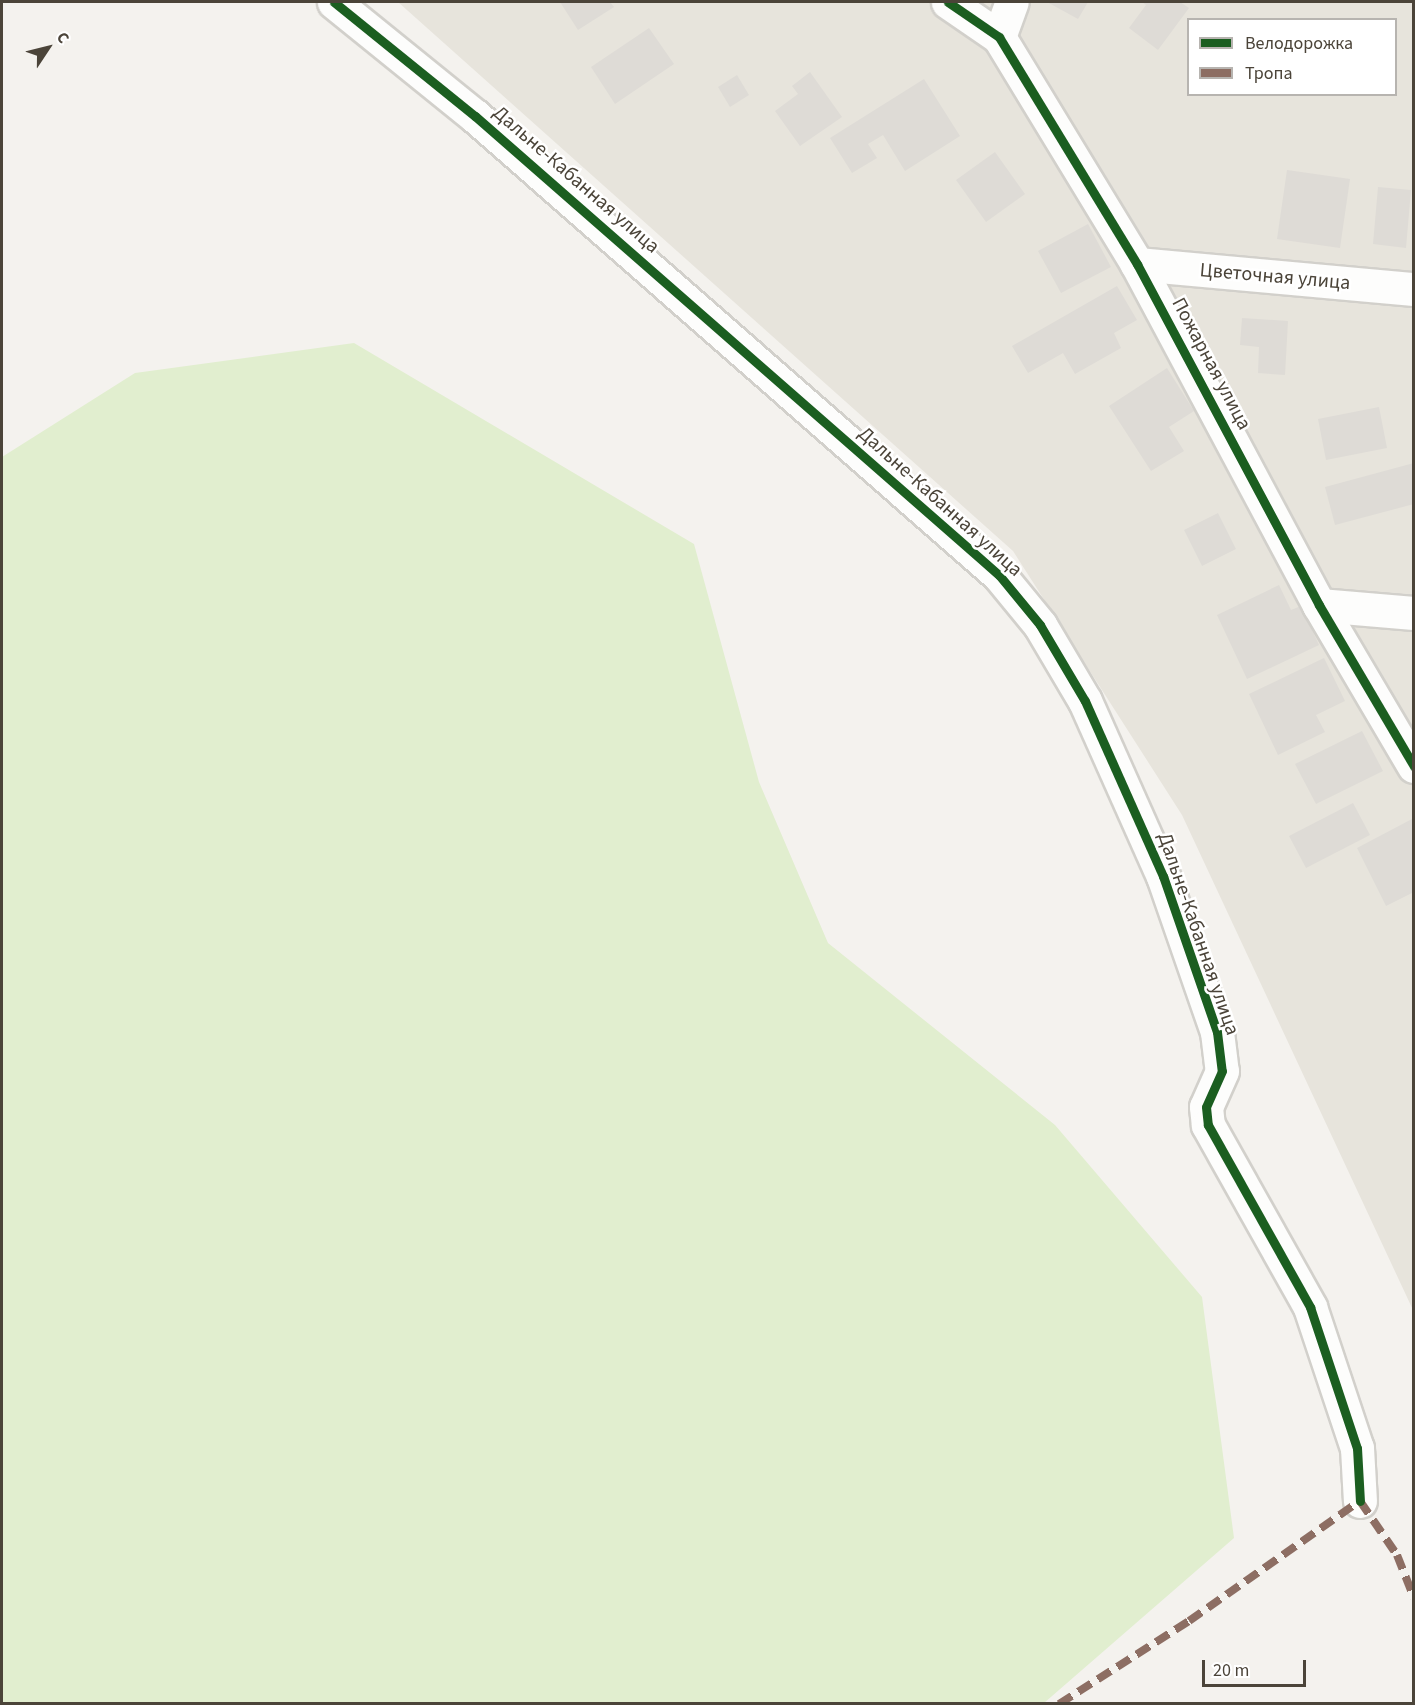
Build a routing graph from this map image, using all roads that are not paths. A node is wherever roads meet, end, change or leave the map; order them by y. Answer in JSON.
{"nodes":[{"id":1,"x":334,"y":2,"type":"edge"},
{"id":2,"x":948,"y":2,"type":"edge"},
{"id":3,"x":1012,"y":2,"type":"edge"},
{"id":4,"x":999,"y":37,"type":"junction"},
{"id":5,"x":1137,"y":264,"type":"junction"},
{"id":6,"x":1413,"y":289,"type":"edge"},
{"id":7,"x":1319,"y":605,"type":"junction"},
{"id":8,"x":1413,"y":613,"type":"edge"},
{"id":9,"x":1413,"y":766,"type":"edge"},
{"id":10,"x":1360,"y":1502,"type":"dead end"}],
"edges":[{"from":1,"to":10,"type":"street","name":"Дальне-Кабанная улица"},
{"from":2,"to":4,"type":"street","name":"Пожарная улица"},
{"from":3,"to":4,"type":"street"},
{"from":4,"to":5,"type":"street","name":"Пожарная улица"},
{"from":5,"to":6,"type":"street","name":"Цветочная улица"},
{"from":5,"to":7,"type":"street","name":"Пожарная улица"},
{"from":7,"to":8,"type":"street"},
{"from":7,"to":9,"type":"street","name":"Пожарная улица"}]}
